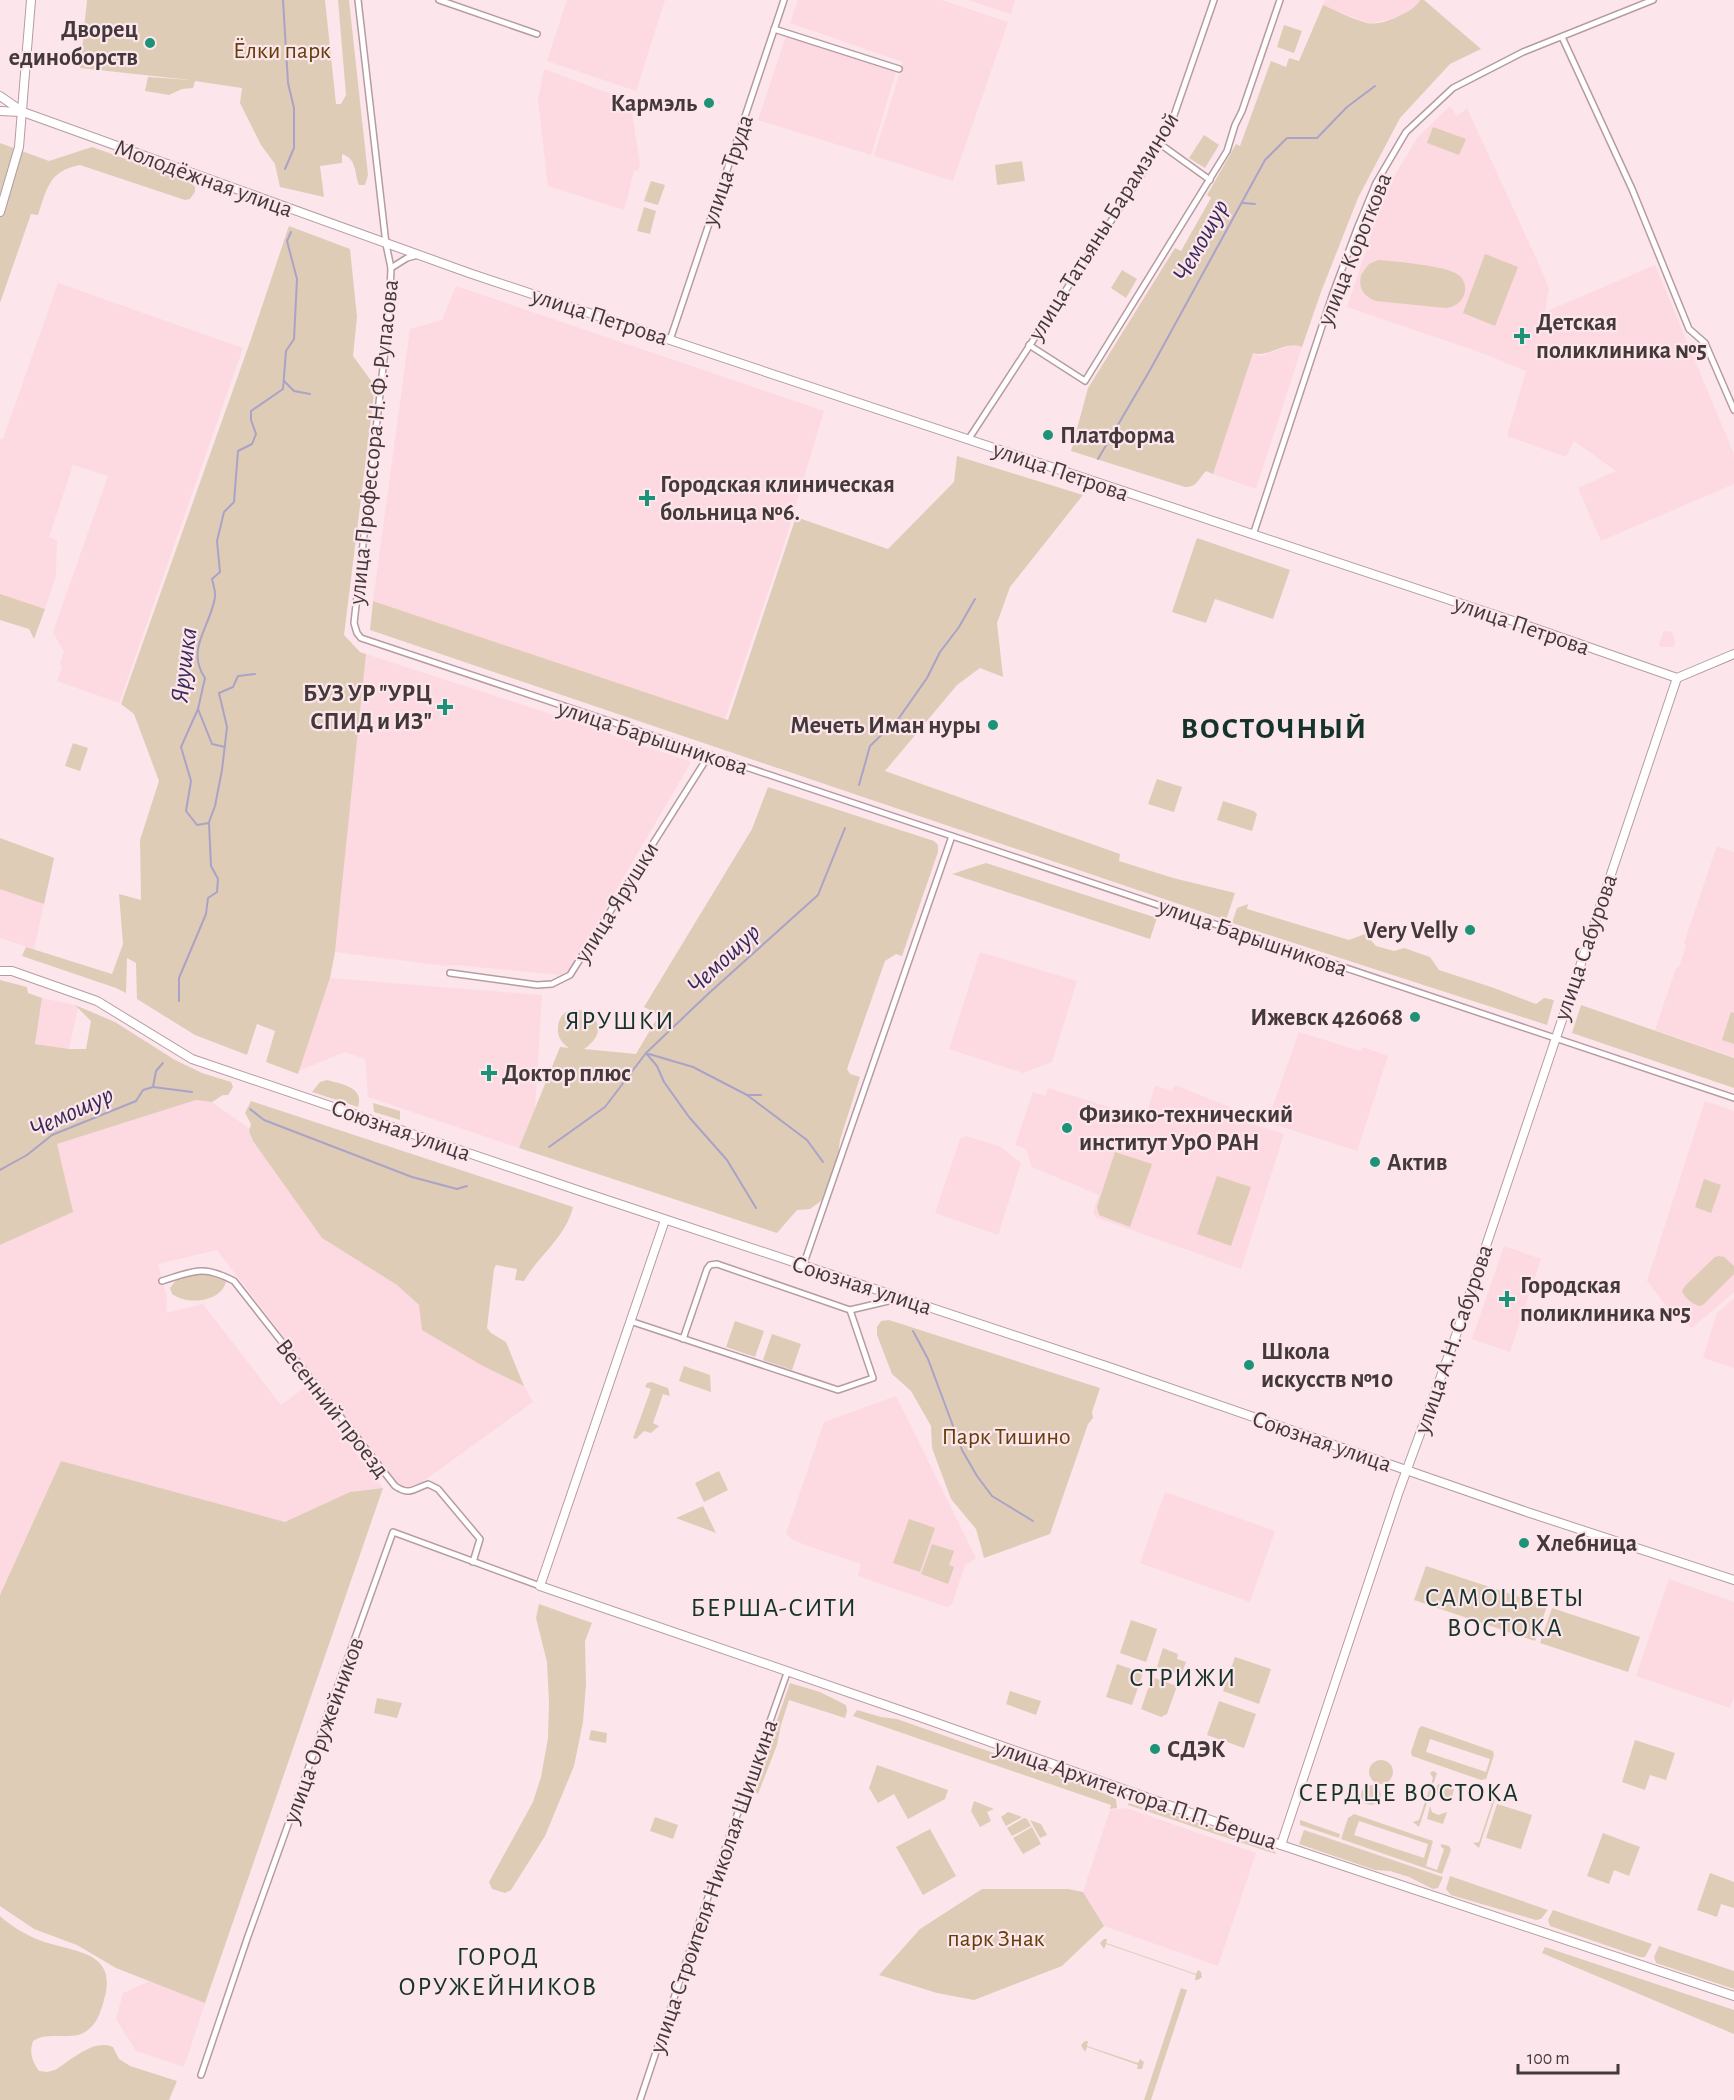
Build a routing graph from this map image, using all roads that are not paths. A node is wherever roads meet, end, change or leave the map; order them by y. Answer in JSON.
{"nodes":[{"id":1,"x":31,"y":0,"type":"edge"},
{"id":2,"x":358,"y":0,"type":"edge"},
{"id":3,"x":439,"y":0,"type":"edge"},
{"id":4,"x":784,"y":0,"type":"edge"},
{"id":5,"x":1214,"y":0,"type":"edge"},
{"id":6,"x":1280,"y":0,"type":"edge"},
{"id":7,"x":1653,"y":0,"type":"edge"},
{"id":8,"x":774,"y":28,"type":"junction"},
{"id":9,"x":537,"y":34,"type":"dead end"},
{"id":10,"x":1562,"y":37,"type":"junction"},
{"id":11,"x":899,"y":69,"type":"dead end"},
{"id":12,"x":0,"y":96,"type":"edge"},
{"id":13,"x":0,"y":111,"type":"edge"},
{"id":14,"x":22,"y":112,"type":"junction"},
{"id":15,"x":1160,"y":144,"type":"junction"},
{"id":16,"x":1210,"y":180,"type":"junction"},
{"id":17,"x":0,"y":212,"type":"edge"},
{"id":18,"x":386,"y":244,"type":"junction"},
{"id":19,"x":418,"y":255,"type":"junction"},
{"id":20,"x":391,"y":268,"type":"junction"},
{"id":21,"x":670,"y":339,"type":"junction"},
{"id":22,"x":1029,"y":345,"type":"junction"},
{"id":23,"x":1734,"y":410,"type":"edge"},
{"id":24,"x":968,"y":440,"type":"junction"},
{"id":25,"x":1253,"y":535,"type":"junction"},
{"id":26,"x":357,"y":633,"type":"joint"},
{"id":27,"x":1734,"y":654,"type":"edge"},
{"id":28,"x":1677,"y":678,"type":"junction"},
{"id":29,"x":709,"y":755,"type":"junction"},
{"id":30,"x":952,"y":836,"type":"junction"},
{"id":31,"x":0,"y":970,"type":"edge"},
{"id":32,"x":450,"y":974,"type":"dead end"},
{"id":33,"x":1555,"y":1038,"type":"junction"},
{"id":34,"x":1734,"y":1098,"type":"edge"},
{"id":35,"x":665,"y":1220,"type":"junction"},
{"id":36,"x":803,"y":1266,"type":"junction"},
{"id":37,"x":162,"y":1281,"type":"dead end"},
{"id":38,"x":903,"y":1298,"type":"junction"},
{"id":39,"x":850,"y":1310,"type":"junction"},
{"id":40,"x":630,"y":1322,"type":"junction"},
{"id":41,"x":683,"y":1340,"type":"junction"},
{"id":42,"x":1407,"y":1470,"type":"junction"},
{"id":43,"x":473,"y":1562,"type":"junction"},
{"id":44,"x":1734,"y":1580,"type":"edge"},
{"id":45,"x":540,"y":1587,"type":"junction"},
{"id":46,"x":787,"y":1672,"type":"junction"},
{"id":47,"x":1281,"y":1845,"type":"junction"},
{"id":48,"x":1734,"y":1996,"type":"edge"},
{"id":49,"x":201,"y":2075,"type":"dead end"},
{"id":50,"x":640,"y":2100,"type":"edge"}],
"edges":[{"from":1,"to":14,"type":"main road"},
{"from":2,"to":18,"type":"street","name":"улица Профессора Н. Ф. Рупасова"},
{"from":3,"to":9,"type":"street"},
{"from":4,"to":8,"type":"street","name":"улица Труда"},
{"from":5,"to":15,"type":"street","name":"улица Татьяны Барамзиной"},
{"from":6,"to":16,"type":"street"},
{"from":7,"to":10,"type":"street","name":"улица Короткова"},
{"from":8,"to":11,"type":"street"},
{"from":8,"to":21,"type":"street","name":"улица Труда"},
{"from":10,"to":23,"type":"street"},
{"from":10,"to":25,"type":"street","name":"улица Короткова"},
{"from":12,"to":14,"type":"main road","name":"Молодёжная улица"},
{"from":13,"to":14,"type":"main road","name":"Молодёжная улица"},
{"from":14,"to":17,"type":"main road"},
{"from":14,"to":18,"type":"main road","name":"Молодёжная улица"},
{"from":15,"to":16,"type":"street"},
{"from":15,"to":22,"type":"street","name":"улица Татьяны Барамзиной"},
{"from":16,"to":22,"type":"street"},
{"from":18,"to":19,"type":"main road","name":"улица Петрова"},
{"from":18,"to":20,"type":"street","name":"улица Профессора Н. Ф. Рупасова"},
{"from":19,"to":20,"type":"street"},
{"from":19,"to":21,"type":"main road","name":"улица Петрова"},
{"from":20,"to":26,"type":"street","name":"улица Профессора Н. Ф. Рупасова"},
{"from":21,"to":24,"type":"main road","name":"улица Петрова"},
{"from":22,"to":24,"type":"street","name":"улица Татьяны Барамзиной"},
{"from":24,"to":25,"type":"main road","name":"улица Петрова"},
{"from":25,"to":28,"type":"main road","name":"улица Петрова"},
{"from":26,"to":29,"type":"street","name":"улица Барышникова"},
{"from":27,"to":28,"type":"main road"},
{"from":28,"to":33,"type":"main road","name":"улица Сабурова"},
{"from":29,"to":30,"type":"street","name":"улица Барышникова"},
{"from":29,"to":32,"type":"street","name":"улица Ярушки"},
{"from":30,"to":33,"type":"street","name":"улица Барышникова"},
{"from":30,"to":36,"type":"street"},
{"from":31,"to":35,"type":"main road","name":"Союзная улица"},
{"from":33,"to":34,"type":"street","name":"улица Сабурова"},
{"from":33,"to":42,"type":"main road","name":"улица А.Н. Сабурова"},
{"from":35,"to":36,"type":"main road","name":"Союзная улица"},
{"from":35,"to":40,"type":"main road"},
{"from":36,"to":38,"type":"main road","name":"Союзная улица"},
{"from":37,"to":43,"type":"street","name":"Весенний проезд"},
{"from":38,"to":39,"type":"street"},
{"from":38,"to":42,"type":"main road","name":"Союзная улица"},
{"from":39,"to":41,"type":"street"},
{"from":39,"to":41,"type":"street"},
{"from":40,"to":41,"type":"street"},
{"from":40,"to":45,"type":"main road"},
{"from":42,"to":44,"type":"main road","name":"Союзная улица"},
{"from":42,"to":47,"type":"main road","name":"улица А.Н. Сабурова"},
{"from":43,"to":45,"type":"street","name":"улица Оружейников"},
{"from":43,"to":49,"type":"street","name":"улица Оружейников"},
{"from":45,"to":46,"type":"main road","name":"улица Архитектора П.П. Берша"},
{"from":46,"to":47,"type":"main road","name":"улица Архитектора П.П. Берша"},
{"from":46,"to":50,"type":"street","name":"улица Строителя Николая Шишкина"},
{"from":47,"to":48,"type":"main road","name":"улица Архитектора П.П. Берша"}]}
